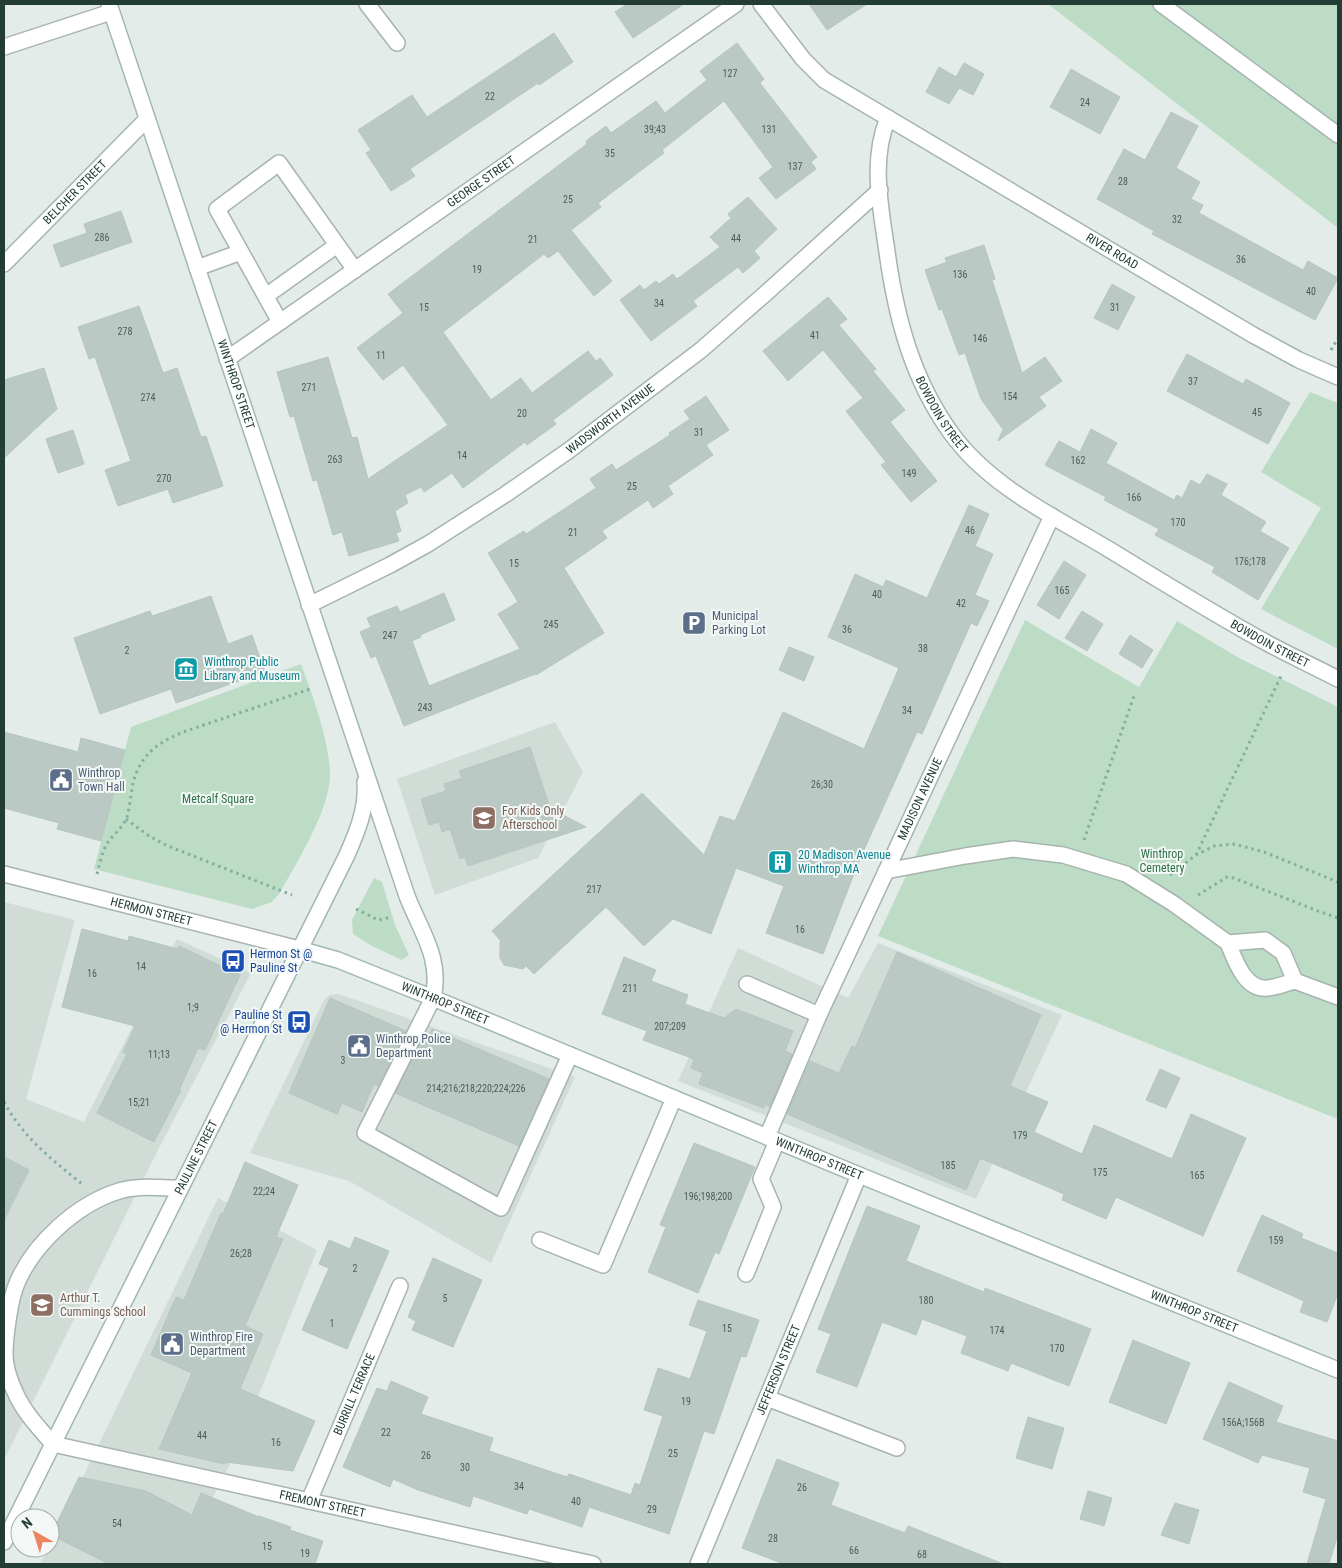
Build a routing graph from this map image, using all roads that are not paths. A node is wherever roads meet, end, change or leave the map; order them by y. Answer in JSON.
{"nodes":[{"id":1,"x":367,"y":4,"type":"edge"},
{"id":2,"x":736,"y":4,"type":"edge"},
{"id":3,"x":761,"y":4,"type":"edge"},
{"id":4,"x":1160,"y":4,"type":"edge"},
{"id":5,"x":110,"y":8,"type":"edge"},
{"id":6,"x":397,"y":43,"type":"dead end"},
{"id":7,"x":4,"y":46,"type":"edge"},
{"id":8,"x":147,"y":118,"type":"junction"},
{"id":9,"x":888,"y":118,"type":"junction"},
{"id":10,"x":1338,"y":135,"type":"edge"},
{"id":11,"x":880,"y":190,"type":"junction"},
{"id":12,"x":337,"y":245,"type":"junction"},
{"id":13,"x":241,"y":252,"type":"junction"},
{"id":14,"x":4,"y":264,"type":"edge"},
{"id":15,"x":197,"y":268,"type":"junction"},
{"id":16,"x":355,"y":270,"type":"junction"},
{"id":17,"x":266,"y":296,"type":"junction"},
{"id":18,"x":280,"y":322,"type":"junction"},
{"id":19,"x":227,"y":359,"type":"junction"},
{"id":20,"x":1338,"y":377,"type":"edge"},
{"id":21,"x":1052,"y":516,"type":"junction"},
{"id":22,"x":309,"y":605,"type":"junction"},
{"id":23,"x":1338,"y":679,"type":"edge"},
{"id":24,"x":363,"y":766,"type":"junction"},
{"id":25,"x":886,"y":870,"type":"junction"},
{"id":26,"x":4,"y":874,"type":"edge"},
{"id":27,"x":1228,"y":943,"type":"junction"},
{"id":28,"x":300,"y":949,"type":"junction"},
{"id":29,"x":1295,"y":980,"type":"junction"},
{"id":30,"x":747,"y":984,"type":"dead end"},
{"id":31,"x":1338,"y":997,"type":"edge"},
{"id":32,"x":433,"y":998,"type":"junction"},
{"id":33,"x":819,"y":1015,"type":"junction"},
{"id":34,"x":570,"y":1055,"type":"junction"},
{"id":35,"x":674,"y":1098,"type":"junction"},
{"id":36,"x":772,"y":1139,"type":"junction"},
{"id":37,"x":859,"y":1176,"type":"junction"},
{"id":38,"x":180,"y":1188,"type":"junction"},
{"id":39,"x":540,"y":1240,"type":"dead end"},
{"id":40,"x":746,"y":1274,"type":"dead end"},
{"id":41,"x":400,"y":1286,"type":"dead end"},
{"id":42,"x":1338,"y":1370,"type":"edge"},
{"id":43,"x":767,"y":1398,"type":"junction"},
{"id":44,"x":53,"y":1444,"type":"junction"},
{"id":45,"x":897,"y":1448,"type":"dead end"},
{"id":46,"x":309,"y":1501,"type":"junction"},
{"id":47,"x":4,"y":1542,"type":"edge"},
{"id":48,"x":593,"y":1564,"type":"edge"},
{"id":49,"x":698,"y":1564,"type":"edge"}],
"edges":[{"from":1,"to":6,"type":"street"},
{"from":2,"to":16,"type":"street","name":"GEORGE STREET"},
{"from":3,"to":9,"type":"street"},
{"from":4,"to":10,"type":"street"},
{"from":5,"to":7,"type":"street"},
{"from":5,"to":8,"type":"street","name":"WINTHROP STREET"},
{"from":8,"to":14,"type":"street","name":"BELCHER STREET"},
{"from":8,"to":15,"type":"street","name":"WINTHROP STREET"},
{"from":9,"to":11,"type":"street","name":"BOWDOIN STREET"},
{"from":9,"to":20,"type":"street","name":"RIVER ROAD"},
{"from":11,"to":21,"type":"street","name":"BOWDOIN STREET"},
{"from":11,"to":22,"type":"street","name":"WADSWORTH AVENUE"},
{"from":12,"to":13,"type":"street"},
{"from":12,"to":16,"type":"street"},
{"from":12,"to":17,"type":"street"},
{"from":13,"to":15,"type":"street"},
{"from":13,"to":17,"type":"street"},
{"from":15,"to":19,"type":"street","name":"WINTHROP STREET"},
{"from":16,"to":18,"type":"street","name":"GEORGE STREET"},
{"from":17,"to":18,"type":"street"},
{"from":18,"to":19,"type":"street","name":"GEORGE STREET"},
{"from":19,"to":22,"type":"street","name":"WINTHROP STREET"},
{"from":21,"to":23,"type":"street","name":"BOWDOIN STREET"},
{"from":21,"to":25,"type":"street","name":"MADISON AVENUE"},
{"from":22,"to":24,"type":"street","name":"WINTHROP STREET"},
{"from":24,"to":28,"type":"street","name":"PAULINE STREET"},
{"from":24,"to":32,"type":"street"},
{"from":25,"to":27,"type":"street"},
{"from":25,"to":33,"type":"street","name":"MADISON AVENUE"},
{"from":26,"to":28,"type":"street","name":"HERMON STREET"},
{"from":27,"to":29,"type":"street"},
{"from":27,"to":29,"type":"street"},
{"from":28,"to":32,"type":"street","name":"WINTHROP STREET"},
{"from":28,"to":38,"type":"street","name":"PAULINE STREET"},
{"from":29,"to":31,"type":"street"},
{"from":30,"to":33,"type":"street"},
{"from":32,"to":34,"type":"street","name":"WINTHROP STREET"},
{"from":32,"to":34,"type":"street"},
{"from":33,"to":36,"type":"street","name":"MADISON AVENUE"},
{"from":34,"to":35,"type":"street","name":"WINTHROP STREET"},
{"from":35,"to":36,"type":"street","name":"WINTHROP STREET"},
{"from":35,"to":39,"type":"street"},
{"from":36,"to":37,"type":"street","name":"WINTHROP STREET"},
{"from":36,"to":40,"type":"street","name":"MADISON AVENUE"},
{"from":37,"to":42,"type":"street","name":"WINTHROP STREET"},
{"from":37,"to":43,"type":"street","name":"JEFFERSON STREET"},
{"from":38,"to":44,"type":"street","name":"PAULINE STREET"},
{"from":38,"to":44,"type":"street"},
{"from":41,"to":46,"type":"street","name":"BURRILL TERRACE"},
{"from":43,"to":45,"type":"street"},
{"from":43,"to":49,"type":"street","name":"JEFFERSON STREET"},
{"from":44,"to":46,"type":"street","name":"FREMONT STREET"},
{"from":44,"to":47,"type":"street","name":"PAULINE STREET"},
{"from":46,"to":48,"type":"street","name":"FREMONT STREET"}]}
